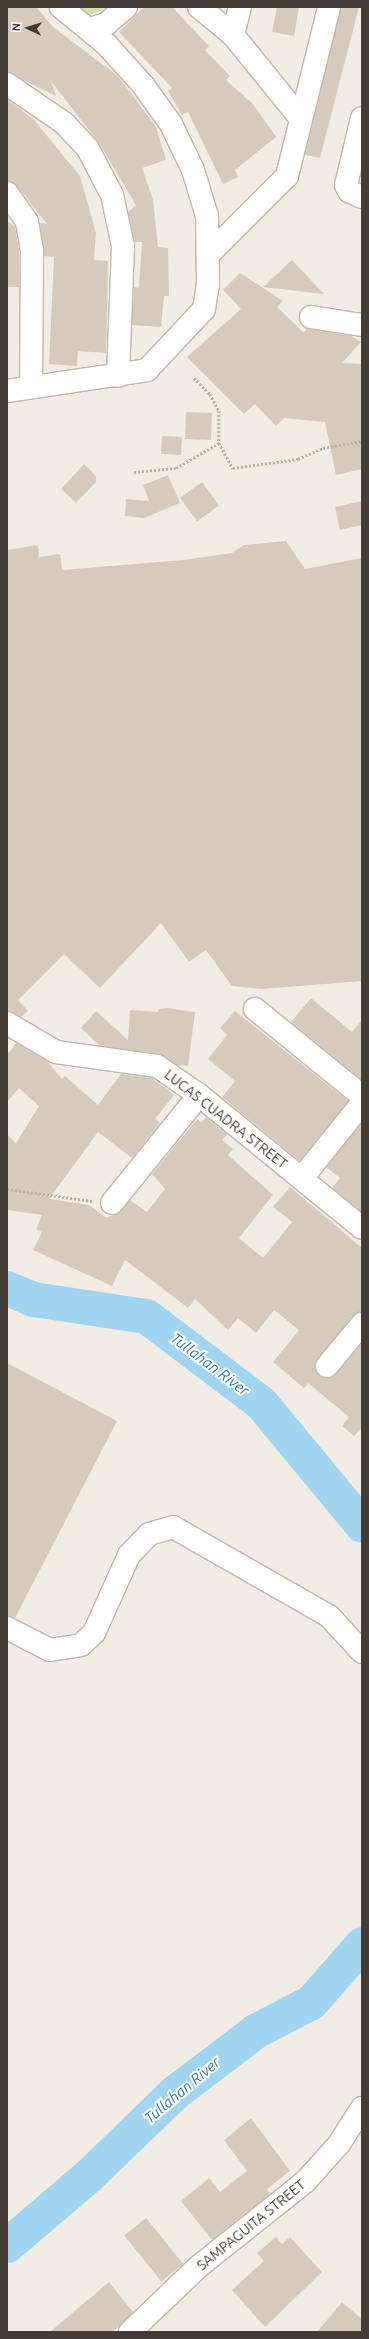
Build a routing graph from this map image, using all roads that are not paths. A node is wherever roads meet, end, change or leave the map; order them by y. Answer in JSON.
{"nodes":[{"id":1,"x":61,"y":7,"type":"edge"},
{"id":2,"x":126,"y":7,"type":"edge"},
{"id":3,"x":199,"y":7,"type":"edge"},
{"id":4,"x":240,"y":7,"type":"edge"},
{"id":5,"x":329,"y":7,"type":"edge"},
{"id":6,"x":90,"y":29,"type":"junction"},
{"id":7,"x":233,"y":35,"type":"junction"},
{"id":8,"x":7,"y":84,"type":"edge"},
{"id":9,"x":362,"y":118,"type":"edge"},
{"id":10,"x":301,"y":119,"type":"junction"},
{"id":11,"x":7,"y":193,"type":"edge"},
{"id":12,"x":362,"y":197,"type":"edge"},
{"id":13,"x":210,"y":253,"type":"junction"},
{"id":14,"x":311,"y":317,"type":"dead end"},
{"id":15,"x":362,"y":325,"type":"edge"},
{"id":16,"x":118,"y":376,"type":"junction"},
{"id":17,"x":31,"y":386,"type":"junction"},
{"id":18,"x":7,"y":392,"type":"edge"},
{"id":19,"x":255,"y":1009,"type":"dead end"},
{"id":20,"x":7,"y":1023,"type":"edge"},
{"id":21,"x":199,"y":1095,"type":"junction"},
{"id":22,"x":362,"y":1096,"type":"edge"},
{"id":23,"x":362,"y":1103,"type":"edge"},
{"id":24,"x":302,"y":1178,"type":"junction"},
{"id":25,"x":112,"y":1203,"type":"road end"},
{"id":26,"x":362,"y":1228,"type":"edge"},
{"id":27,"x":362,"y":1324,"type":"edge"},
{"id":28,"x":327,"y":1366,"type":"dead end"},
{"id":29,"x":7,"y":1628,"type":"edge"},
{"id":30,"x":362,"y":1652,"type":"edge"},
{"id":31,"x":362,"y":2108,"type":"edge"},
{"id":32,"x":130,"y":2332,"type":"edge"}],
"edges":[{"from":1,"to":6,"type":"street"},
{"from":2,"to":6,"type":"street"},
{"from":3,"to":7,"type":"street"},
{"from":4,"to":7,"type":"street"},
{"from":5,"to":10,"type":"street"},
{"from":6,"to":13,"type":"street"},
{"from":7,"to":10,"type":"street"},
{"from":8,"to":16,"type":"street"},
{"from":9,"to":12,"type":"street"},
{"from":10,"to":13,"type":"street"},
{"from":11,"to":17,"type":"street"},
{"from":13,"to":16,"type":"street"},
{"from":14,"to":15,"type":"street"},
{"from":16,"to":17,"type":"street"},
{"from":17,"to":18,"type":"street"},
{"from":19,"to":22,"type":"street"},
{"from":20,"to":21,"type":"street","name":"LUCAS CUADRA STREET"},
{"from":21,"to":24,"type":"street","name":"LUCAS CUADRA STREET"},
{"from":21,"to":25,"type":"street"},
{"from":23,"to":24,"type":"street"},
{"from":24,"to":26,"type":"street","name":"LUCAS CUADRA STREET"},
{"from":27,"to":28,"type":"street"},
{"from":29,"to":30,"type":"street"},
{"from":31,"to":32,"type":"street","name":"SAMPAGUITA STREET"}]}
